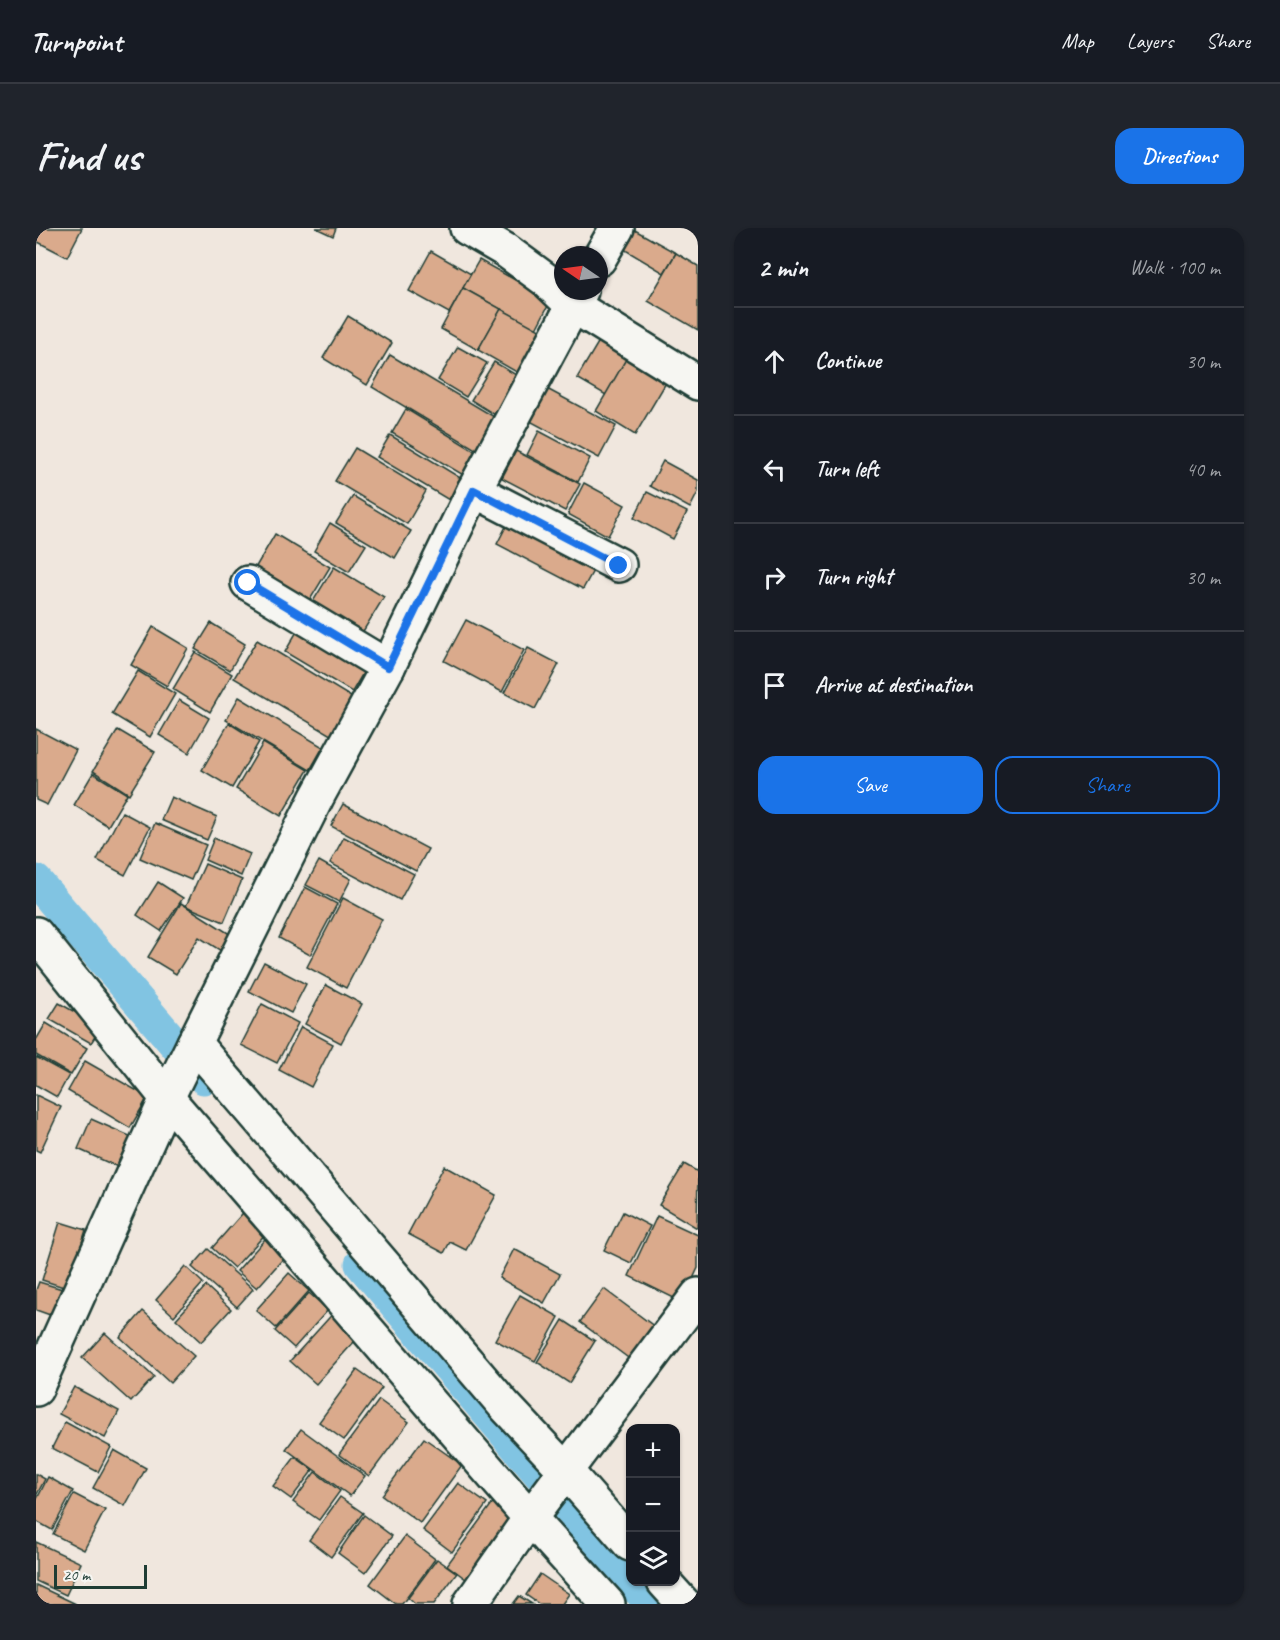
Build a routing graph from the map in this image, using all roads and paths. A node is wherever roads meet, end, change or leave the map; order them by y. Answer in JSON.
{"nodes":[{"id":1,"x":466,"y":228,"type":"edge"},
{"id":2,"x":617,"y":228,"type":"edge"},
{"id":3,"x":607,"y":246,"type":"edge"},
{"id":4,"x":554,"y":285,"type":"edge"},
{"id":5,"x":576,"y":300,"type":"edge"},
{"id":6,"x":580,"y":300,"type":"edge"},
{"id":7,"x":698,"y":383,"type":"edge"},
{"id":8,"x":474,"y":490,"type":"junction"},
{"id":9,"x":619,"y":566,"type":"dead end"},
{"id":10,"x":248,"y":583,"type":"dead end"},
{"id":11,"x":388,"y":667,"type":"junction"},
{"id":12,"x":36,"y":934,"type":"edge"},
{"id":13,"x":192,"y":1046,"type":"junction"},
{"id":14,"x":169,"y":1094,"type":"junction"},
{"id":15,"x":698,"y":1295,"type":"edge"},
{"id":16,"x":36,"y":1389,"type":"edge"},
{"id":17,"x":563,"y":1474,"type":"junction"},
{"id":18,"x":532,"y":1515,"type":"junction"},
{"id":19,"x":626,"y":1540,"type":"edge"},
{"id":20,"x":668,"y":1586,"type":"edge"},
{"id":21,"x":470,"y":1604,"type":"edge"},
{"id":22,"x":608,"y":1604,"type":"edge"},
{"id":23,"x":684,"y":1604,"type":"edge"}],
"edges":[{"from":1,"to":4,"type":"street"},
{"from":2,"to":3,"type":"street"},
{"from":5,"to":8,"type":"street"},
{"from":6,"to":7,"type":"street"},
{"from":8,"to":9,"type":"street"},
{"from":8,"to":11,"type":"street"},
{"from":10,"to":11,"type":"street"},
{"from":11,"to":13,"type":"street"},
{"from":12,"to":14,"type":"street"},
{"from":13,"to":14,"type":"street"},
{"from":13,"to":17,"type":"street"},
{"from":14,"to":16,"type":"street"},
{"from":14,"to":18,"type":"street"},
{"from":15,"to":17,"type":"street"},
{"from":17,"to":18,"type":"street"},
{"from":17,"to":19,"type":"street"},
{"from":18,"to":21,"type":"street"},
{"from":18,"to":22,"type":"street"},
{"from":20,"to":23,"type":"street"}]}
